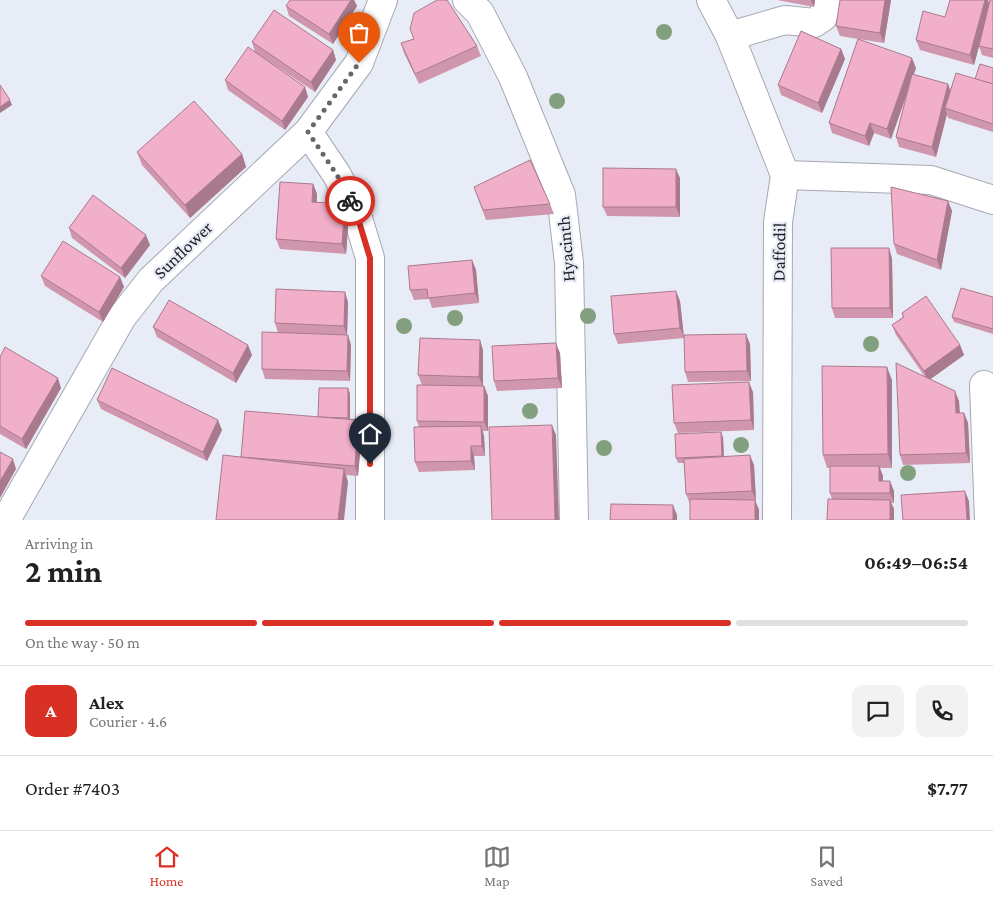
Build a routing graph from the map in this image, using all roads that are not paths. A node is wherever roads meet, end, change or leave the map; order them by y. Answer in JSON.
{"nodes":[{"id":1,"x":383,"y":0,"type":"edge"},
{"id":2,"x":467,"y":0,"type":"edge"},
{"id":3,"x":711,"y":0,"type":"edge"},
{"id":4,"x":827,"y":0,"type":"edge"},
{"id":5,"x":730,"y":36,"type":"junction"},
{"id":6,"x":308,"y":132,"type":"junction"},
{"id":7,"x":785,"y":175,"type":"junction"},
{"id":8,"x":993,"y":200,"type":"edge"},
{"id":9,"x":984,"y":385,"type":"dead end"},
{"id":10,"x":6,"y":520,"type":"edge"},
{"id":11,"x":370,"y":520,"type":"edge"},
{"id":12,"x":574,"y":520,"type":"edge"},
{"id":13,"x":776,"y":520,"type":"edge"},
{"id":14,"x":989,"y":520,"type":"edge"}],
"edges":[{"from":1,"to":6,"type":"street","name":"Sunflower"},
{"from":2,"to":12,"type":"street","name":"Hyacinth"},
{"from":3,"to":5,"type":"street"},
{"from":4,"to":5,"type":"street"},
{"from":5,"to":7,"type":"street"},
{"from":6,"to":10,"type":"street","name":"Sunflower"},
{"from":6,"to":11,"type":"street"},
{"from":7,"to":8,"type":"street"},
{"from":7,"to":13,"type":"street","name":"Daffodil"},
{"from":9,"to":14,"type":"street"}]}
